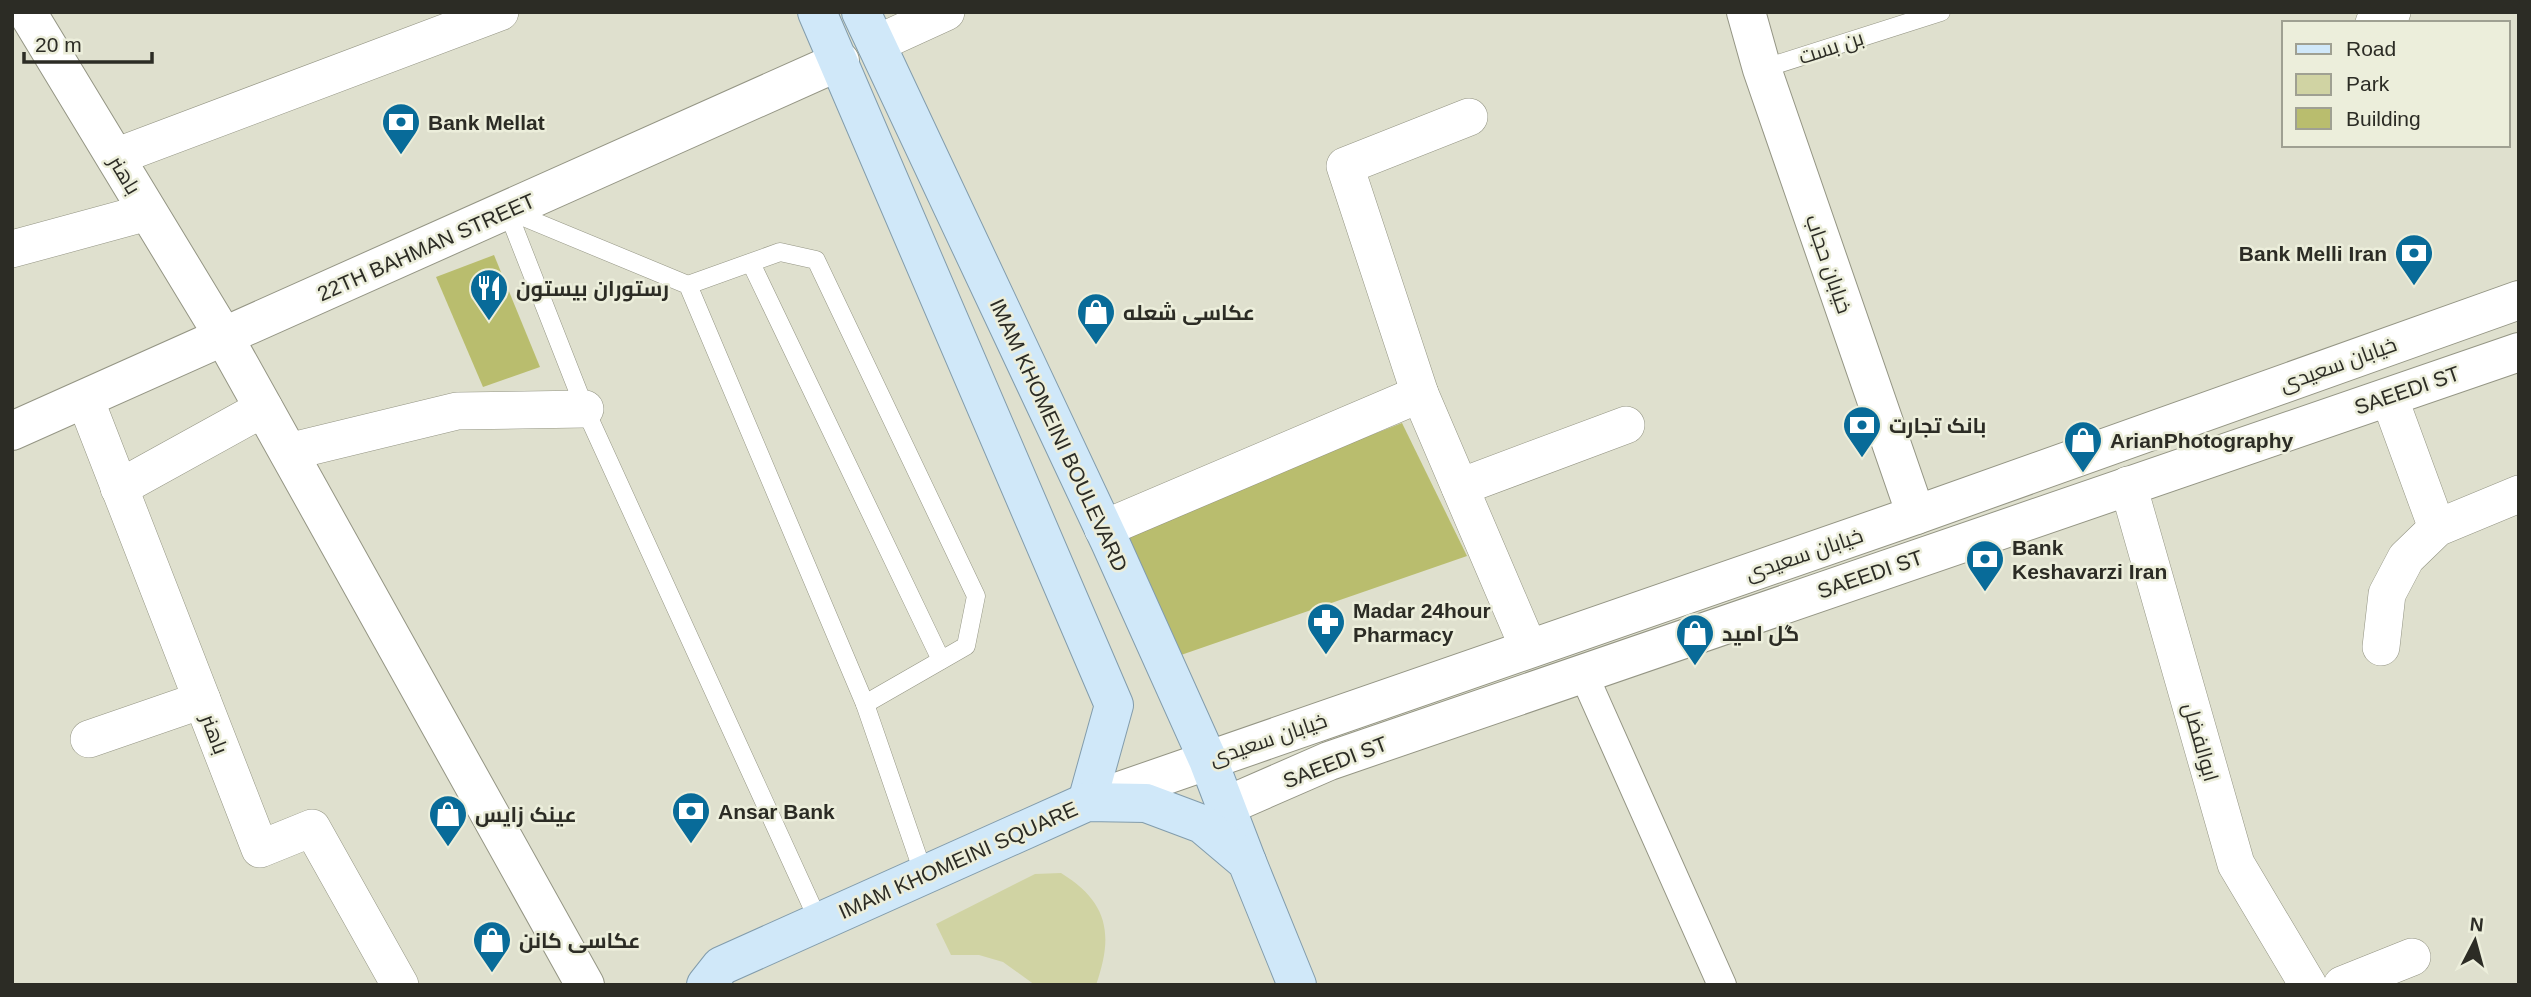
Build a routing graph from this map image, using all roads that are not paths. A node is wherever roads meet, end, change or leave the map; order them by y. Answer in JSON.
{"nodes":[{"id":1,"x":27,"y":12,"type":"edge"},
{"id":2,"x":500,"y":12,"type":"edge"},
{"id":3,"x":817,"y":12,"type":"edge"},
{"id":4,"x":946,"y":12,"type":"edge"},
{"id":5,"x":1746,"y":12,"type":"edge"},
{"id":6,"x":1941,"y":12,"type":"edge"},
{"id":7,"x":868,"y":28,"type":"edge"},
{"id":8,"x":840,"y":61,"type":"junction"},
{"id":9,"x":1762,"y":69,"type":"junction"},
{"id":10,"x":1469,"y":117,"type":"dead end"},
{"id":11,"x":114,"y":157,"type":"junction"},
{"id":12,"x":507,"y":210,"type":"junction"},
{"id":13,"x":148,"y":212,"type":"junction"},
{"id":14,"x":12,"y":249,"type":"edge"},
{"id":15,"x":751,"y":263,"type":"junction"},
{"id":16,"x":688,"y":285,"type":"junction"},
{"id":17,"x":2519,"y":300,"type":"edge"},
{"id":18,"x":224,"y":337,"type":"junction"},
{"id":19,"x":2519,"y":352,"type":"edge"},
{"id":20,"x":1420,"y":394,"type":"junction"},
{"id":21,"x":2389,"y":397,"type":"junction"},
{"id":22,"x":85,"y":399,"type":"junction"},
{"id":23,"x":264,"y":408,"type":"junction"},
{"id":24,"x":584,"y":409,"type":"junction"},
{"id":25,"x":1626,"y":425,"type":"dead end"},
{"id":26,"x":12,"y":431,"type":"edge"},
{"id":27,"x":288,"y":452,"type":"junction"},
{"id":28,"x":2128,"y":485,"type":"junction"},
{"id":29,"x":1460,"y":487,"type":"junction"},
{"id":30,"x":119,"y":488,"type":"junction"},
{"id":31,"x":2519,"y":494,"type":"edge"},
{"id":32,"x":1916,"y":515,"type":"junction"},
{"id":33,"x":2437,"y":528,"type":"junction"},
{"id":34,"x":1103,"y":529,"type":"junction"},
{"id":35,"x":2381,"y":647,"type":"dead end"},
{"id":36,"x":1529,"y":649,"type":"junction"},
{"id":37,"x":941,"y":660,"type":"junction"},
{"id":38,"x":1583,"y":673,"type":"junction"},
{"id":39,"x":202,"y":700,"type":"junction"},
{"id":40,"x":865,"y":704,"type":"junction"},
{"id":41,"x":89,"y":739,"type":"dead end"},
{"id":42,"x":1208,"y":760,"type":"junction"},
{"id":43,"x":1087,"y":802,"type":"junction"},
{"id":44,"x":1226,"y":806,"type":"junction"},
{"id":45,"x":1247,"y":862,"type":"junction"},
{"id":46,"x":924,"y":875,"type":"junction"},
{"id":47,"x":819,"y":922,"type":"junction"},
{"id":48,"x":2412,"y":957,"type":"dead end"},
{"id":49,"x":576,"y":982,"type":"edge"},
{"id":50,"x":400,"y":985,"type":"edge"},
{"id":51,"x":706,"y":985,"type":"edge"},
{"id":52,"x":1297,"y":985,"type":"edge"},
{"id":53,"x":1722,"y":985,"type":"edge"},
{"id":54,"x":2308,"y":985,"type":"edge"},
{"id":55,"x":2342,"y":985,"type":"edge"}],
"edges":[{"from":1,"to":11,"type":"main road","name":"باهنر"},
{"from":2,"to":11,"type":"street"},
{"from":3,"to":8,"type":"main road"},
{"from":4,"to":7,"type":"street"},
{"from":5,"to":9,"type":"main road","name":"خیابان حجاب"},
{"from":6,"to":9,"type":"lane","name":"بن بست"},
{"from":7,"to":34,"type":"main road","name":"IMAM KHOMEINI BOULEVARD"},
{"from":8,"to":12,"type":"main road","name":"22TH BAHMAN STREET"},
{"from":8,"to":43,"type":"main road"},
{"from":9,"to":32,"type":"main road","name":"خیابان حجاب"},
{"from":10,"to":20,"type":"street"},
{"from":11,"to":13,"type":"main road","name":"باهنر"},
{"from":12,"to":16,"type":"lane"},
{"from":12,"to":18,"type":"main road","name":"22TH BAHMAN STREET"},
{"from":12,"to":24,"type":"lane"},
{"from":13,"to":14,"type":"street"},
{"from":13,"to":18,"type":"main road","name":"باهنر"},
{"from":15,"to":16,"type":"lane"},
{"from":15,"to":37,"type":"lane"},
{"from":15,"to":37,"type":"lane"},
{"from":16,"to":40,"type":"lane"},
{"from":17,"to":32,"type":"main road","name":"خیابان سعیدی"},
{"from":18,"to":22,"type":"main road","name":"22TH BAHMAN STREET"},
{"from":18,"to":23,"type":"main road","name":"باهنر"},
{"from":19,"to":21,"type":"main road","name":"SAEEDI ST"},
{"from":20,"to":29,"type":"street"},
{"from":20,"to":34,"type":"street"},
{"from":21,"to":28,"type":"main road","name":"SAEEDI ST"},
{"from":21,"to":33,"type":"street"},
{"from":22,"to":26,"type":"main road","name":"22TH BAHMAN STREET"},
{"from":22,"to":30,"type":"street","name":"باهنر"},
{"from":23,"to":27,"type":"main road","name":"باهنر"},
{"from":23,"to":30,"type":"street"},
{"from":24,"to":27,"type":"street"},
{"from":24,"to":47,"type":"lane"},
{"from":25,"to":29,"type":"street"},
{"from":27,"to":49,"type":"main road","name":"باهنر"},
{"from":28,"to":38,"type":"main road","name":"SAEEDI ST"},
{"from":28,"to":54,"type":"street","name":"ابوالفضل"},
{"from":29,"to":36,"type":"street"},
{"from":30,"to":39,"type":"street","name":"باهنر"},
{"from":31,"to":33,"type":"street"},
{"from":32,"to":36,"type":"main road","name":"خیابان سعیدی"},
{"from":33,"to":35,"type":"street"},
{"from":34,"to":42,"type":"main road","name":"IMAM KHOMEINI BOULEVARD"},
{"from":36,"to":42,"type":"main road","name":"خیابان سعیدی"},
{"from":37,"to":40,"type":"lane"},
{"from":38,"to":44,"type":"main road","name":"SAEEDI ST"},
{"from":38,"to":53,"type":"street"},
{"from":39,"to":41,"type":"street"},
{"from":39,"to":50,"type":"street","name":"باهنر"},
{"from":40,"to":46,"type":"lane"},
{"from":42,"to":43,"type":"main road","name":"خیابان سعیدی"},
{"from":42,"to":44,"type":"main road","name":"IMAM KHOMEINI BOULEVARD"},
{"from":43,"to":45,"type":"main road","name":"IMAM KHOMEINI SQUARE"},
{"from":43,"to":46,"type":"main road","name":"IMAM KHOMEINI SQUARE"},
{"from":44,"to":45,"type":"main road","name":"IMAM KHOMEINI BOULEVARD"},
{"from":45,"to":52,"type":"main road","name":"IMAM KHOMEINI SQUARE"},
{"from":46,"to":47,"type":"main road","name":"IMAM KHOMEINI SQUARE"},
{"from":47,"to":51,"type":"main road","name":"IMAM KHOMEINI SQUARE"},
{"from":48,"to":55,"type":"street"}]}
